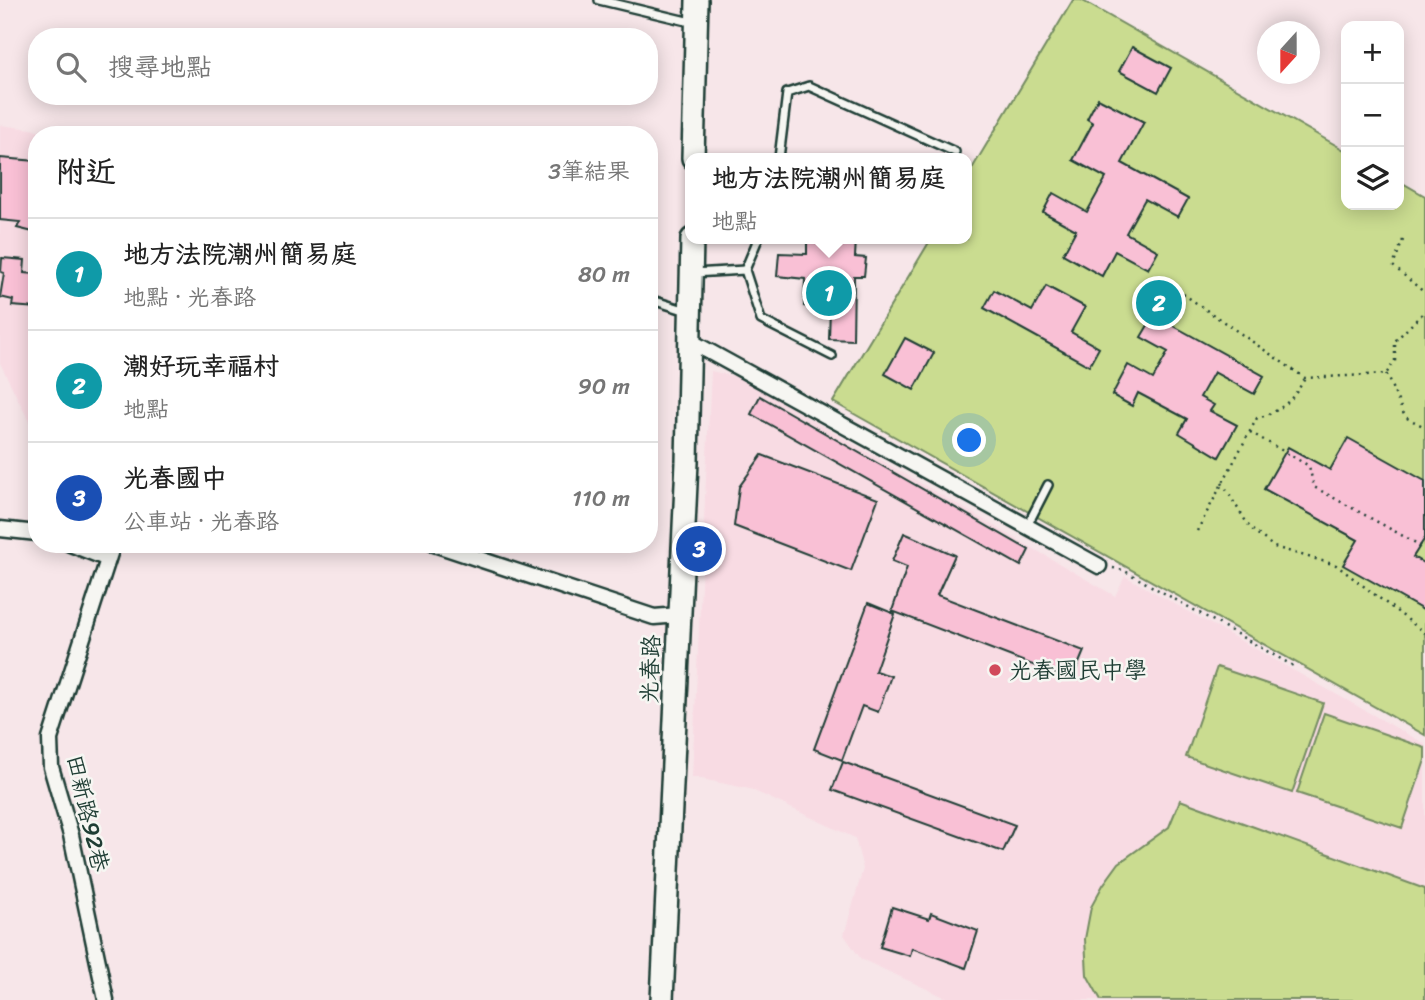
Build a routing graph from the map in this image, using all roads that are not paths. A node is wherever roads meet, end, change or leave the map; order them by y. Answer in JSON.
{"nodes":[{"id":1,"x":599,"y":0,"type":"edge"},
{"id":2,"x":697,"y":0,"type":"edge"},
{"id":3,"x":696,"y":23,"type":"junction"},
{"id":4,"x":955,"y":152,"type":"dead end"},
{"id":5,"x":694,"y":153,"type":"edge"},
{"id":6,"x":780,"y":153,"type":"edge"},
{"id":7,"x":692,"y":244,"type":"edge"},
{"id":8,"x":756,"y":244,"type":"edge"},
{"id":9,"x":745,"y":270,"type":"junction"},
{"id":10,"x":692,"y":273,"type":"junction"},
{"id":11,"x":658,"y":302,"type":"edge"},
{"id":12,"x":691,"y":312,"type":"junction"},
{"id":13,"x":690,"y":341,"type":"junction"},
{"id":14,"x":832,"y":356,"type":"dead end"},
{"id":15,"x":1048,"y":485,"type":"dead end"},
{"id":16,"x":1027,"y":527,"type":"junction"},
{"id":17,"x":0,"y":529,"type":"edge"},
{"id":18,"x":28,"y":532,"type":"edge"},
{"id":19,"x":93,"y":553,"type":"edge"},
{"id":20,"x":110,"y":553,"type":"edge"},
{"id":21,"x":461,"y":553,"type":"edge"},
{"id":22,"x":108,"y":559,"type":"junction"},
{"id":23,"x":1099,"y":566,"type":"road end"},
{"id":24,"x":679,"y":615,"type":"junction"},
{"id":25,"x":106,"y":1000,"type":"edge"},
{"id":26,"x":662,"y":1000,"type":"edge"}],
"edges":[{"from":1,"to":3,"type":"lane"},
{"from":2,"to":3,"type":"main road"},
{"from":3,"to":5,"type":"main road"},
{"from":4,"to":6,"type":"lane"},
{"from":7,"to":10,"type":"main road","name":"光春路"},
{"from":8,"to":9,"type":"lane"},
{"from":9,"to":10,"type":"lane"},
{"from":9,"to":14,"type":"lane"},
{"from":10,"to":12,"type":"main road","name":"光春路"},
{"from":11,"to":12,"type":"lane"},
{"from":12,"to":13,"type":"main road","name":"光春路"},
{"from":13,"to":16,"type":"street"},
{"from":13,"to":24,"type":"main road","name":"光春路"},
{"from":15,"to":16,"type":"lane"},
{"from":16,"to":23,"type":"street"},
{"from":17,"to":18,"type":"street"},
{"from":19,"to":22,"type":"street"},
{"from":20,"to":22,"type":"street","name":"田新路92巷"},
{"from":21,"to":24,"type":"street"},
{"from":22,"to":25,"type":"street","name":"田新路92巷"},
{"from":24,"to":26,"type":"main road","name":"光春路"}]}
